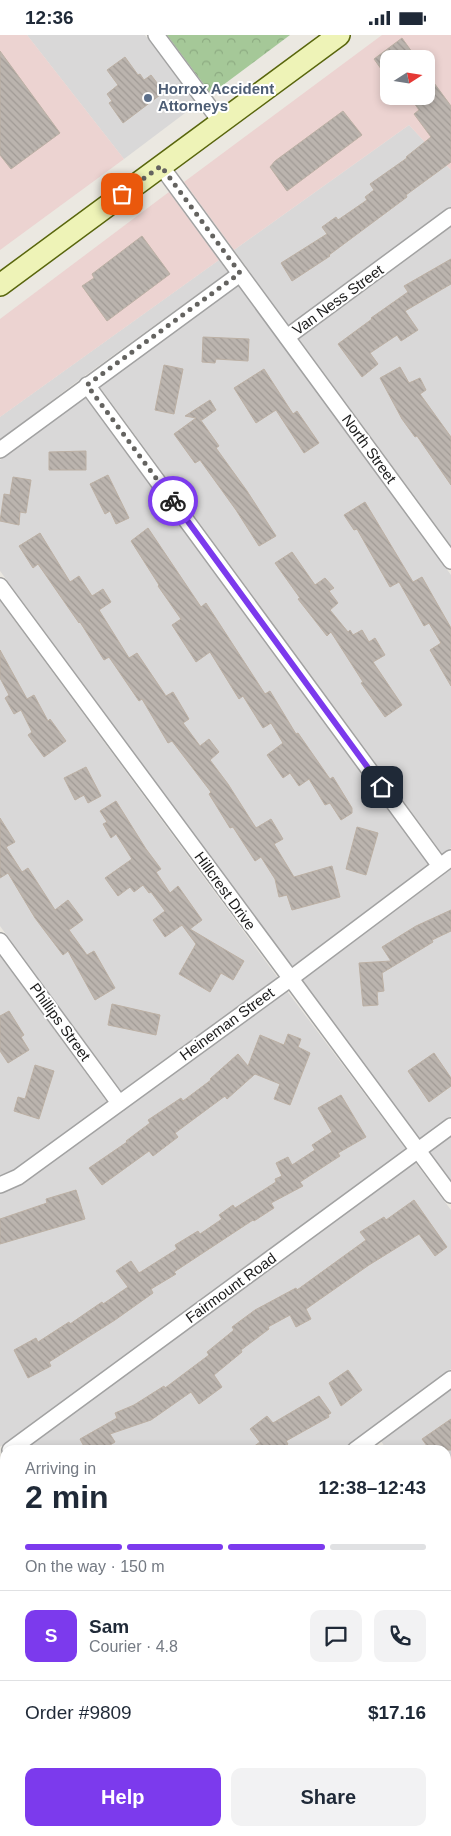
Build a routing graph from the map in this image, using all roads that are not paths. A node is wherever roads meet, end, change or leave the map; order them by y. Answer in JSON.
{"nodes":[{"id":1,"x":156,"y":35,"type":"edge"},
{"id":2,"x":339,"y":35,"type":"edge"},
{"id":3,"x":220,"y":121,"type":"junction"},
{"id":4,"x":161,"y":166,"type":"junction"},
{"id":5,"x":451,"y":216,"type":"edge"},
{"id":6,"x":240,"y":273,"type":"junction"},
{"id":7,"x":2,"y":280,"type":"edge"},
{"id":8,"x":287,"y":337,"type":"junction"},
{"id":9,"x":87,"y":385,"type":"junction"},
{"id":10,"x":0,"y":450,"type":"edge"},
{"id":11,"x":451,"y":561,"type":"edge"},
{"id":12,"x":0,"y":586,"type":"edge"},
{"id":13,"x":446,"y":862,"type":"edge"},
{"id":14,"x":0,"y":941,"type":"edge"},
{"id":15,"x":290,"y":979,"type":"junction"},
{"id":16,"x":119,"y":1103,"type":"junction"},
{"id":17,"x":451,"y":1126,"type":"edge"},
{"id":18,"x":418,"y":1150,"type":"junction"},
{"id":19,"x":0,"y":1185,"type":"edge"},
{"id":20,"x":451,"y":1195,"type":"edge"},
{"id":21,"x":451,"y":1379,"type":"edge"},
{"id":22,"x":17,"y":1445,"type":"edge"},
{"id":23,"x":373,"y":1445,"type":"edge"}],
"edges":[{"from":1,"to":3,"type":"street"},
{"from":2,"to":3,"type":"main road"},
{"from":3,"to":4,"type":"main road"},
{"from":4,"to":6,"type":"street"},
{"from":4,"to":7,"type":"main road"},
{"from":5,"to":8,"type":"street","name":"Van Ness Street"},
{"from":6,"to":8,"type":"street","name":"Van Ness Street"},
{"from":6,"to":9,"type":"street"},
{"from":8,"to":11,"type":"street","name":"North Street"},
{"from":9,"to":10,"type":"street"},
{"from":9,"to":13,"type":"street"},
{"from":12,"to":15,"type":"street","name":"Hillcrest Drive"},
{"from":13,"to":15,"type":"street","name":"Heineman Street"},
{"from":14,"to":16,"type":"street","name":"Phillips Street"},
{"from":15,"to":16,"type":"street","name":"Heineman Street"},
{"from":15,"to":18,"type":"street","name":"Hillcrest Drive"},
{"from":16,"to":19,"type":"street","name":"Heineman Street"},
{"from":17,"to":18,"type":"street","name":"Fairmount Road"},
{"from":18,"to":20,"type":"street","name":"Hillcrest Drive"},
{"from":18,"to":22,"type":"street","name":"Fairmount Road"},
{"from":21,"to":23,"type":"street"}]}
